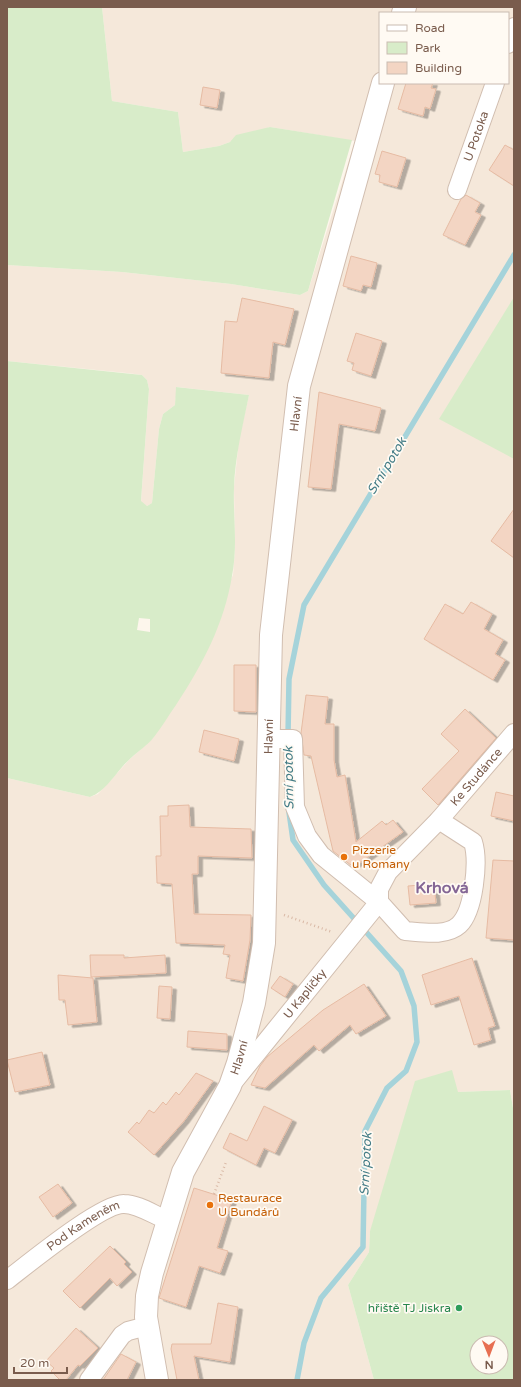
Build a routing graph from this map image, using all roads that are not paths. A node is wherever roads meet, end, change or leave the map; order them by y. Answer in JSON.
{"nodes":[{"id":1,"x":514,"y":27,"type":"edge"},
{"id":2,"x":509,"y":41,"type":"edge"},
{"id":3,"x":383,"y":84,"type":"edge"},
{"id":4,"x":495,"y":84,"type":"edge"},
{"id":5,"x":457,"y":190,"type":"dead end"},
{"id":6,"x":514,"y":733,"type":"edge"},
{"id":7,"x":280,"y":739,"type":"junction"},
{"id":8,"x":439,"y":820,"type":"junction"},
{"id":9,"x":374,"y":909,"type":"junction"},
{"id":10,"x":230,"y":1086,"type":"junction"},
{"id":11,"x":167,"y":1220,"type":"junction"},
{"id":12,"x":7,"y":1280,"type":"edge"},
{"id":13,"x":147,"y":1326,"type":"junction"},
{"id":14,"x":89,"y":1380,"type":"edge"},
{"id":15,"x":156,"y":1380,"type":"edge"}],
"edges":[{"from":1,"to":2,"type":"street"},
{"from":3,"to":7,"type":"street","name":"Hlavní"},
{"from":4,"to":5,"type":"street","name":"U Potoka"},
{"from":6,"to":8,"type":"street","name":"Ke Studánce"},
{"from":7,"to":9,"type":"street"},
{"from":7,"to":10,"type":"street","name":"Hlavní"},
{"from":8,"to":9,"type":"street"},
{"from":8,"to":9,"type":"street"},
{"from":9,"to":10,"type":"street","name":"U Kapličky"},
{"from":10,"to":11,"type":"street","name":"Hlavní"},
{"from":11,"to":12,"type":"street","name":"Pod Kameněm"},
{"from":11,"to":13,"type":"street","name":"Hlavní"},
{"from":13,"to":14,"type":"street"},
{"from":13,"to":15,"type":"street","name":"Hlavní"}]}
